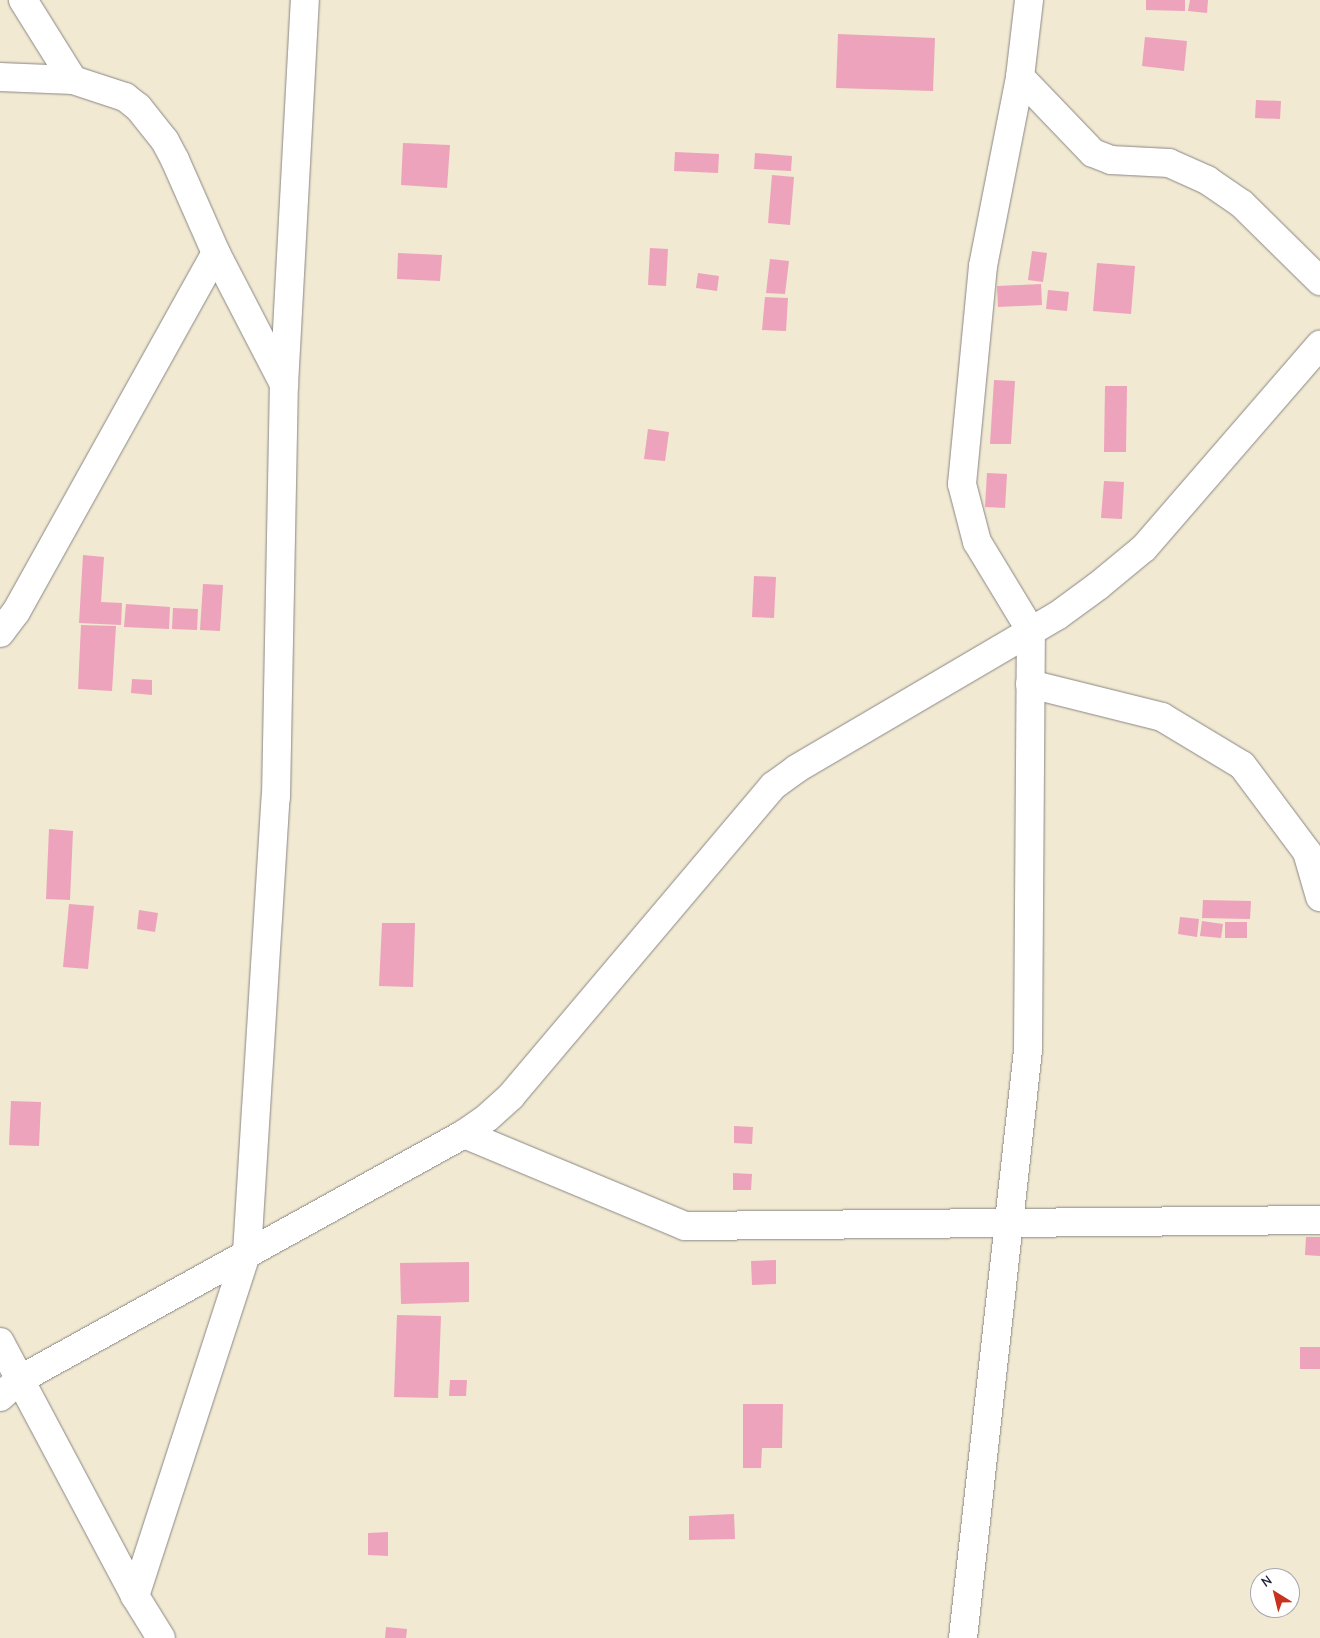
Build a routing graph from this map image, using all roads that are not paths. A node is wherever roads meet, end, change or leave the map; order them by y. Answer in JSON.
{"nodes":[{"id":1,"x":23,"y":0,"type":"edge"},
{"id":2,"x":305,"y":0,"type":"edge"},
{"id":3,"x":1029,"y":0,"type":"edge"},
{"id":4,"x":0,"y":76,"type":"edge"},
{"id":5,"x":1020,"y":77,"type":"junction"},
{"id":6,"x":73,"y":80,"type":"junction"},
{"id":7,"x":216,"y":253,"type":"junction"},
{"id":8,"x":1320,"y":281,"type":"edge"},
{"id":9,"x":1320,"y":345,"type":"edge"},
{"id":10,"x":284,"y":385,"type":"junction"},
{"id":11,"x":1031,"y":631,"type":"junction"},
{"id":12,"x":0,"y":634,"type":"edge"},
{"id":13,"x":1030,"y":684,"type":"junction"},
{"id":14,"x":1320,"y":897,"type":"edge"},
{"id":15,"x":464,"y":1134,"type":"junction"},
{"id":16,"x":1320,"y":1220,"type":"edge"},
{"id":17,"x":1007,"y":1224,"type":"junction"},
{"id":18,"x":247,"y":1252,"type":"junction"},
{"id":19,"x":0,"y":1342,"type":"edge"},
{"id":20,"x":9,"y":1389,"type":"edge"},
{"id":21,"x":136,"y":1596,"type":"junction"},
{"id":22,"x":161,"y":1638,"type":"edge"},
{"id":23,"x":964,"y":1638,"type":"edge"}],
"edges":[{"from":1,"to":6,"type":"street"},
{"from":2,"to":10,"type":"street"},
{"from":3,"to":5,"type":"street"},
{"from":4,"to":6,"type":"street"},
{"from":5,"to":8,"type":"street"},
{"from":5,"to":11,"type":"street"},
{"from":6,"to":7,"type":"street"},
{"from":7,"to":10,"type":"street"},
{"from":7,"to":12,"type":"street"},
{"from":9,"to":11,"type":"street"},
{"from":10,"to":18,"type":"street"},
{"from":11,"to":13,"type":"street"},
{"from":11,"to":15,"type":"street"},
{"from":13,"to":14,"type":"street"},
{"from":13,"to":17,"type":"street"},
{"from":15,"to":17,"type":"street"},
{"from":15,"to":18,"type":"street"},
{"from":16,"to":17,"type":"street"},
{"from":17,"to":23,"type":"street"},
{"from":18,"to":20,"type":"street"},
{"from":18,"to":21,"type":"street"},
{"from":19,"to":20,"type":"street"},
{"from":20,"to":21,"type":"street"},
{"from":21,"to":22,"type":"street"}]}
